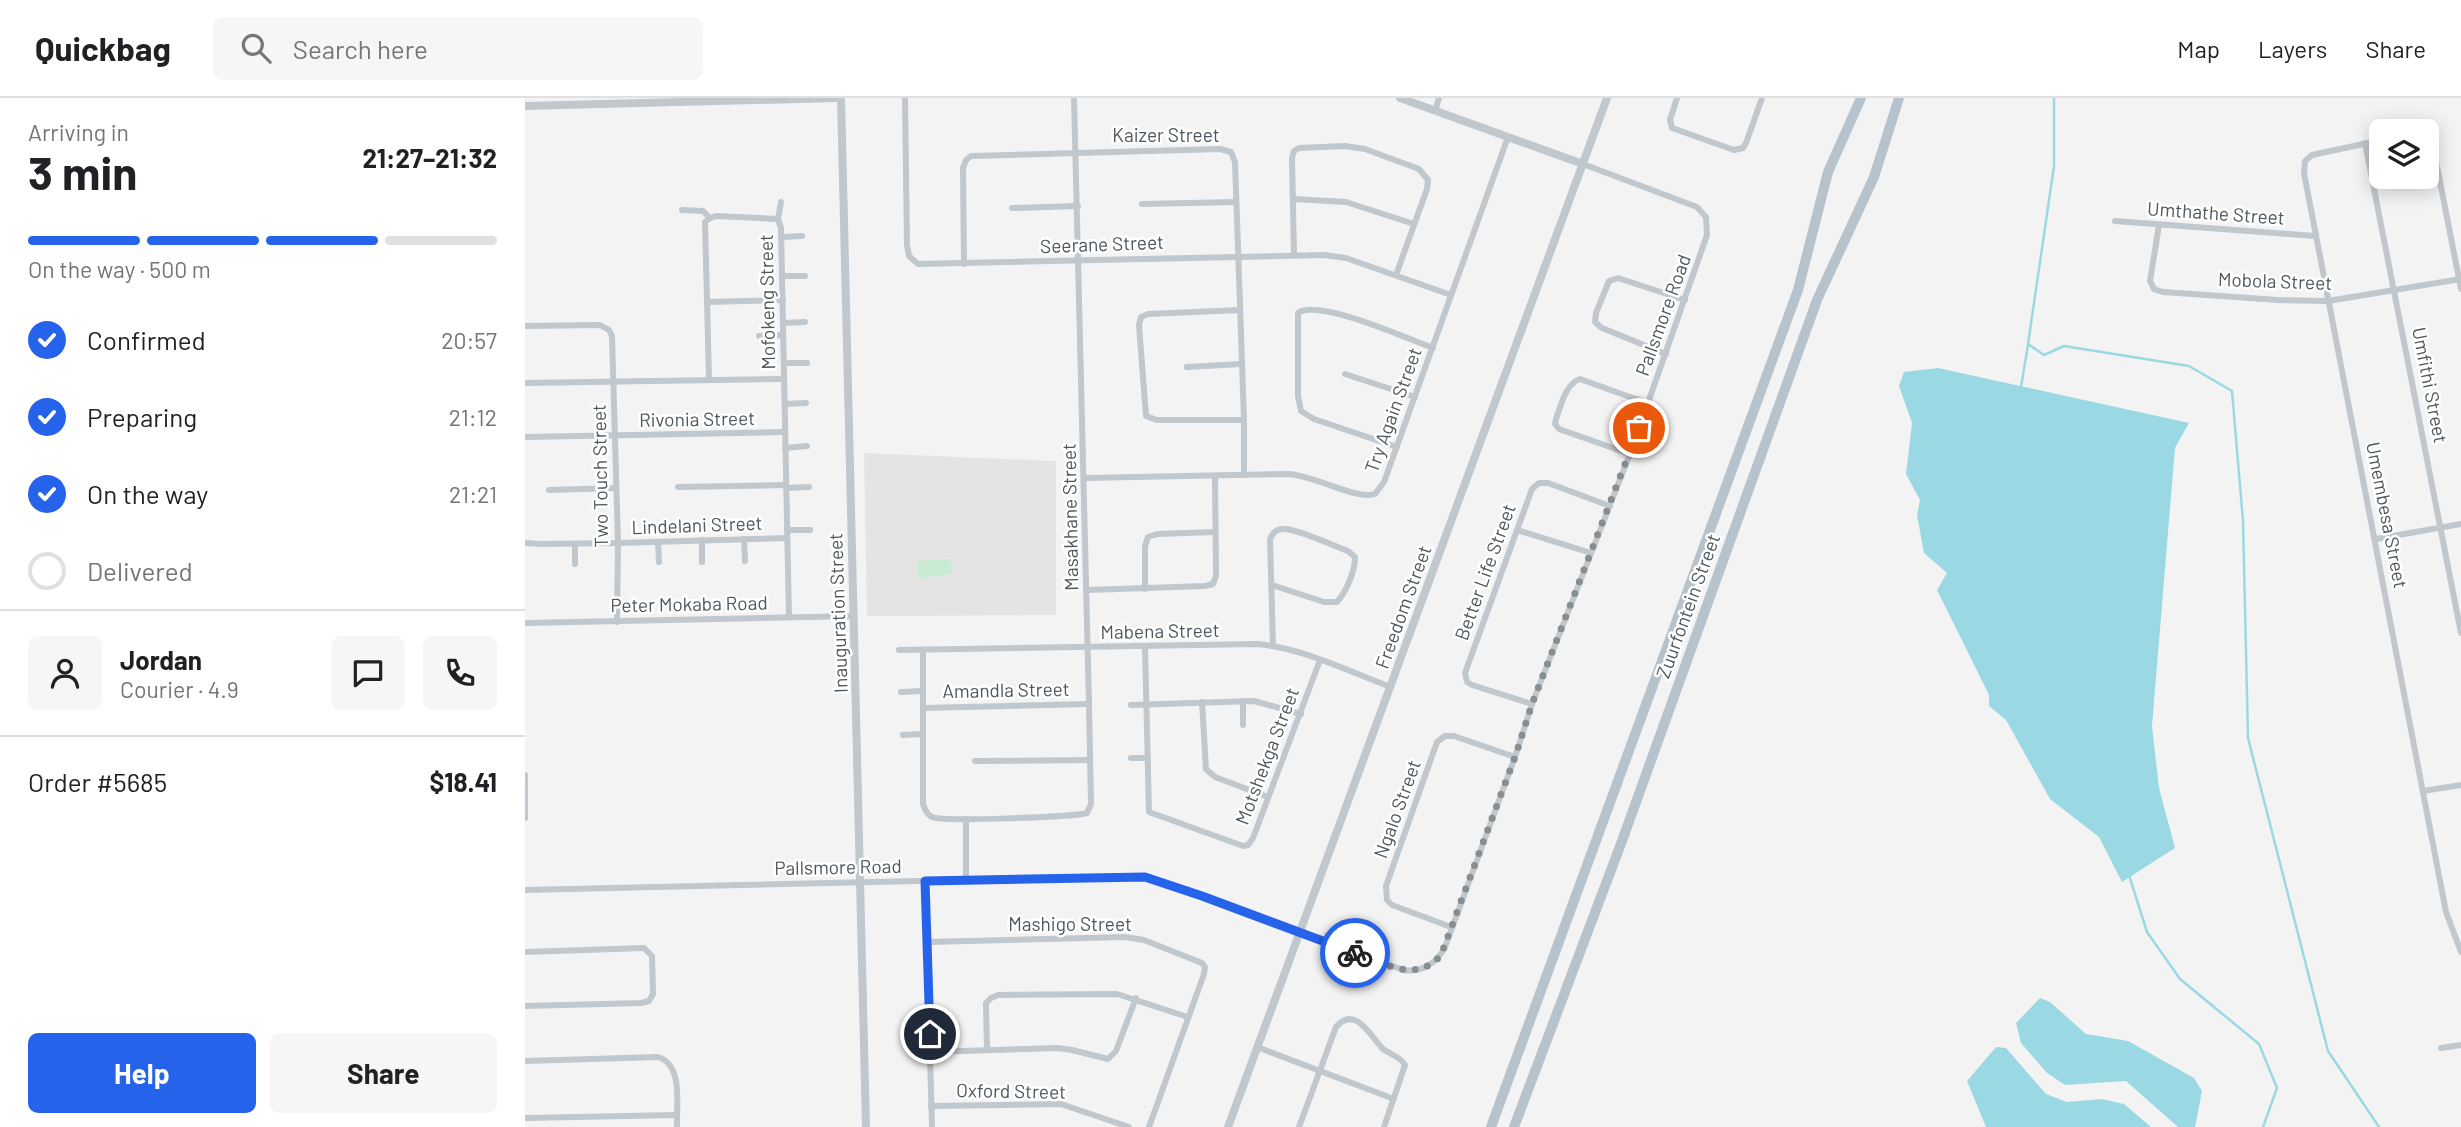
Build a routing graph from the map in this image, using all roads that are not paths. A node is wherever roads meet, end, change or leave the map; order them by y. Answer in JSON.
{"nodes":[{"id":1,"x":838,"y":98,"type":"edge"},
{"id":2,"x":905,"y":98,"type":"edge"},
{"id":3,"x":1074,"y":98,"type":"edge"},
{"id":4,"x":1400,"y":98,"type":"edge"},
{"id":5,"x":1439,"y":98,"type":"edge"},
{"id":6,"x":1608,"y":98,"type":"edge"},
{"id":7,"x":1677,"y":98,"type":"edge"},
{"id":8,"x":1762,"y":98,"type":"edge"},
{"id":9,"x":1860,"y":98,"type":"edge"},
{"id":10,"x":1899,"y":98,"type":"edge"},
{"id":11,"x":662,"y":100,"type":"edge"},
{"id":12,"x":525,"y":106,"type":"edge"},
{"id":13,"x":1435,"y":111,"type":"junction"},
{"id":14,"x":1508,"y":137,"type":"junction"},
{"id":15,"x":2369,"y":142,"type":"edge"},
{"id":16,"x":2365,"y":143,"type":"junction"},
{"id":17,"x":1075,"y":152,"type":"junction"},
{"id":18,"x":1583,"y":164,"type":"junction"},
{"id":19,"x":2439,"y":176,"type":"edge"},
{"id":20,"x":1294,"y":199,"type":"junction"},
{"id":21,"x":781,"y":202,"type":"dead end"},
{"id":22,"x":1236,"y":202,"type":"junction"},
{"id":23,"x":1142,"y":204,"type":"dead end"},
{"id":24,"x":1078,"y":206,"type":"junction"},
{"id":25,"x":1012,"y":208,"type":"dead end"},
{"id":26,"x":682,"y":210,"type":"dead end"},
{"id":27,"x":709,"y":218,"type":"junction"},
{"id":28,"x":778,"y":219,"type":"junction"},
{"id":29,"x":2115,"y":221,"type":"dead end"},
{"id":30,"x":1414,"y":224,"type":"junction"},
{"id":31,"x":2159,"y":225,"type":"junction"},
{"id":32,"x":802,"y":236,"type":"dead end"},
{"id":33,"x":2315,"y":236,"type":"junction"},
{"id":34,"x":782,"y":237,"type":"junction"},
{"id":35,"x":1294,"y":255,"type":"junction"},
{"id":36,"x":1237,"y":256,"type":"junction"},
{"id":37,"x":1080,"y":261,"type":"junction"},
{"id":38,"x":964,"y":264,"type":"junction"},
{"id":39,"x":1396,"y":275,"type":"junction"},
{"id":40,"x":782,"y":276,"type":"junction"},
{"id":41,"x":805,"y":276,"type":"dead end"},
{"id":42,"x":2460,"y":279,"type":"edge"},
{"id":43,"x":2461,"y":289,"type":"edge"},
{"id":44,"x":2395,"y":290,"type":"junction"},
{"id":45,"x":1451,"y":295,"type":"junction"},
{"id":46,"x":783,"y":300,"type":"junction"},
{"id":47,"x":1685,"y":300,"type":"junction"},
{"id":48,"x":2328,"y":301,"type":"junction"},
{"id":49,"x":707,"y":302,"type":"junction"},
{"id":50,"x":1240,"y":310,"type":"junction"},
{"id":51,"x":805,"y":322,"type":"dead end"},
{"id":52,"x":783,"y":323,"type":"junction"},
{"id":53,"x":525,"y":327,"type":"edge"},
{"id":54,"x":783,"y":335,"type":"junction"},
{"id":55,"x":759,"y":336,"type":"dead end"},
{"id":56,"x":1433,"y":348,"type":"junction"},
{"id":57,"x":1666,"y":354,"type":"junction"},
{"id":58,"x":784,"y":363,"type":"junction"},
{"id":59,"x":807,"y":363,"type":"dead end"},
{"id":60,"x":1241,"y":364,"type":"junction"},
{"id":61,"x":1187,"y":367,"type":"dead end"},
{"id":62,"x":1345,"y":374,"type":"dead end"},
{"id":63,"x":709,"y":379,"type":"junction"},
{"id":64,"x":784,"y":379,"type":"junction"},
{"id":65,"x":613,"y":382,"type":"junction"},
{"id":66,"x":525,"y":383,"type":"edge"},
{"id":67,"x":1415,"y":397,"type":"junction"},
{"id":68,"x":806,"y":403,"type":"dead end"},
{"id":69,"x":1647,"y":403,"type":"junction"},
{"id":70,"x":785,"y":404,"type":"junction"},
{"id":71,"x":1244,"y":420,"type":"junction"},
{"id":72,"x":785,"y":432,"type":"junction"},
{"id":73,"x":614,"y":436,"type":"junction"},
{"id":74,"x":525,"y":437,"type":"edge"},
{"id":75,"x":807,"y":446,"type":"dead end"},
{"id":76,"x":1397,"y":447,"type":"junction"},
{"id":77,"x":785,"y":448,"type":"junction"},
{"id":78,"x":1630,"y":454,"type":"junction"},
{"id":79,"x":1244,"y":475,"type":"junction"},
{"id":80,"x":1215,"y":476,"type":"junction"},
{"id":81,"x":1085,"y":478,"type":"junction"},
{"id":82,"x":786,"y":486,"type":"junction"},
{"id":83,"x":678,"y":487,"type":"dead end"},
{"id":84,"x":809,"y":487,"type":"dead end"},
{"id":85,"x":616,"y":488,"type":"junction"},
{"id":86,"x":549,"y":490,"type":"dead end"},
{"id":87,"x":1610,"y":506,"type":"junction"},
{"id":88,"x":2461,"y":524,"type":"edge"},
{"id":89,"x":2442,"y":528,"type":"junction"},
{"id":90,"x":810,"y":530,"type":"dead end"},
{"id":91,"x":1517,"y":530,"type":"junction"},
{"id":92,"x":1215,"y":533,"type":"junction"},
{"id":93,"x":787,"y":534,"type":"junction"},
{"id":94,"x":744,"y":539,"type":"junction"},
{"id":95,"x":2376,"y":539,"type":"junction"},
{"id":96,"x":702,"y":540,"type":"junction"},
{"id":97,"x":525,"y":542,"type":"edge"},
{"id":98,"x":658,"y":542,"type":"junction"},
{"id":99,"x":618,"y":543,"type":"junction"},
{"id":100,"x":575,"y":544,"type":"junction"},
{"id":101,"x":1591,"y":554,"type":"junction"},
{"id":102,"x":745,"y":561,"type":"dead end"},
{"id":103,"x":659,"y":562,"type":"dead end"},
{"id":104,"x":702,"y":562,"type":"dead end"},
{"id":105,"x":575,"y":564,"type":"dead end"},
{"id":106,"x":1272,"y":585,"type":"junction"},
{"id":107,"x":1146,"y":589,"type":"junction"},
{"id":108,"x":1087,"y":590,"type":"junction"},
{"id":109,"x":854,"y":616,"type":"junction"},
{"id":110,"x":789,"y":618,"type":"junction"},
{"id":111,"x":617,"y":622,"type":"junction"},
{"id":112,"x":525,"y":623,"type":"edge"},
{"id":113,"x":2461,"y":633,"type":"edge"},
{"id":114,"x":1273,"y":646,"type":"junction"},
{"id":115,"x":1145,"y":647,"type":"junction"},
{"id":116,"x":1088,"y":648,"type":"junction"},
{"id":117,"x":899,"y":650,"type":"dead end"},
{"id":118,"x":923,"y":650,"type":"junction"},
{"id":119,"x":1319,"y":660,"type":"junction"},
{"id":120,"x":1391,"y":687,"type":"junction"},
{"id":121,"x":922,"y":691,"type":"junction"},
{"id":122,"x":901,"y":692,"type":"dead end"},
{"id":123,"x":1243,"y":701,"type":"junction"},
{"id":124,"x":1202,"y":702,"type":"junction"},
{"id":125,"x":1089,"y":704,"type":"junction"},
{"id":126,"x":1147,"y":704,"type":"junction"},
{"id":127,"x":1532,"y":704,"type":"junction"},
{"id":128,"x":1131,"y":705,"type":"dead end"},
{"id":129,"x":923,"y":708,"type":"junction"},
{"id":130,"x":1301,"y":714,"type":"junction"},
{"id":131,"x":1243,"y":725,"type":"dead end"},
{"id":132,"x":922,"y":734,"type":"junction"},
{"id":133,"x":903,"y":735,"type":"dead end"},
{"id":134,"x":1515,"y":757,"type":"junction"},
{"id":135,"x":1131,"y":758,"type":"dead end"},
{"id":136,"x":1147,"y":758,"type":"junction"},
{"id":137,"x":1090,"y":760,"type":"junction"},
{"id":138,"x":975,"y":761,"type":"dead end"},
{"id":139,"x":525,"y":775,"type":"edge"},
{"id":140,"x":525,"y":785,"type":"edge"},
{"id":141,"x":2461,"y":785,"type":"edge"},
{"id":142,"x":2423,"y":791,"type":"junction"},
{"id":143,"x":1268,"y":797,"type":"junction"},
{"id":144,"x":525,"y":818,"type":"edge"},
{"id":145,"x":966,"y":819,"type":"junction"},
{"id":146,"x":966,"y":880,"type":"junction"},
{"id":147,"x":925,"y":881,"type":"junction"},
{"id":148,"x":862,"y":882,"type":"junction"},
{"id":149,"x":525,"y":890,"type":"edge"},
{"id":150,"x":1451,"y":927,"type":"junction"},
{"id":151,"x":1300,"y":933,"type":"junction"},
{"id":152,"x":927,"y":942,"type":"junction"},
{"id":153,"x":525,"y":952,"type":"edge"},
{"id":154,"x":2461,"y":952,"type":"edge"},
{"id":155,"x":1136,"y":998,"type":"junction"},
{"id":156,"x":525,"y":1006,"type":"edge"},
{"id":157,"x":1188,"y":1017,"type":"junction"},
{"id":158,"x":2461,"y":1045,"type":"edge"},
{"id":159,"x":1257,"y":1047,"type":"junction"},
{"id":160,"x":2441,"y":1048,"type":"dead end"},
{"id":161,"x":987,"y":1050,"type":"junction"},
{"id":162,"x":930,"y":1052,"type":"junction"},
{"id":163,"x":525,"y":1061,"type":"edge"},
{"id":164,"x":1320,"y":1071,"type":"junction"},
{"id":165,"x":1394,"y":1099,"type":"junction"},
{"id":166,"x":931,"y":1106,"type":"junction"},
{"id":167,"x":676,"y":1115,"type":"junction"},
{"id":168,"x":525,"y":1118,"type":"edge"},
{"id":169,"x":1301,"y":1126,"type":"edge"},
{"id":170,"x":677,"y":1127,"type":"edge"},
{"id":171,"x":866,"y":1127,"type":"edge"},
{"id":172,"x":932,"y":1127,"type":"edge"},
{"id":173,"x":1129,"y":1127,"type":"edge"},
{"id":174,"x":1149,"y":1127,"type":"edge"},
{"id":175,"x":1228,"y":1127,"type":"edge"},
{"id":176,"x":1384,"y":1127,"type":"edge"},
{"id":177,"x":1490,"y":1127,"type":"edge"},
{"id":178,"x":1514,"y":1127,"type":"edge"}],
"edges":[{"from":1,"to":11,"type":"street"},
{"from":1,"to":109,"type":"street","name":"Inauguration Street"},
{"from":2,"to":38,"type":"street","name":"Seerane Street"},
{"from":3,"to":17,"type":"street","name":"Masakhane Street"},
{"from":4,"to":13,"type":"street","name":"Pallsmore Road"},
{"from":5,"to":13,"type":"street"},
{"from":6,"to":18,"type":"street","name":"Freedom Street"},
{"from":7,"to":8,"type":"street"},
{"from":9,"to":177,"type":"main road","name":"Zuurfontein Street"},
{"from":10,"to":178,"type":"main road","name":"Zuurfontein Street"},
{"from":11,"to":12,"type":"street"},
{"from":13,"to":14,"type":"street","name":"Pallsmore Road"},
{"from":14,"to":18,"type":"street","name":"Pallsmore Road"},
{"from":14,"to":45,"type":"street","name":"Try Again Street"},
{"from":15,"to":16,"type":"street","name":"Umembesa Street"},
{"from":16,"to":33,"type":"street","name":"Umembesa Street"},
{"from":16,"to":44,"type":"street","name":"Umfithi Street"},
{"from":17,"to":22,"type":"street","name":"Kaizer Street"},
{"from":17,"to":24,"type":"street","name":"Masakhane Street"},
{"from":17,"to":38,"type":"street","name":"Kaizer Street"},
{"from":18,"to":47,"type":"street","name":"Pallsmore Road"},
{"from":18,"to":120,"type":"street","name":"Freedom Street"},
{"from":19,"to":42,"type":"street"},
{"from":20,"to":30,"type":"street"},
{"from":20,"to":30,"type":"street"},
{"from":20,"to":35,"type":"street"},
{"from":21,"to":28,"type":"street"},
{"from":22,"to":23,"type":"street"},
{"from":22,"to":36,"type":"street","name":"Kaizer Street"},
{"from":24,"to":25,"type":"street"},
{"from":24,"to":37,"type":"street","name":"Masakhane Street"},
{"from":26,"to":27,"type":"street","name":"Mofokeng Street"},
{"from":27,"to":28,"type":"street","name":"Mofokeng Street"},
{"from":27,"to":49,"type":"street"},
{"from":28,"to":34,"type":"street","name":"Mofokeng Street"},
{"from":29,"to":31,"type":"street","name":"Umthathe Street"},
{"from":30,"to":39,"type":"street"},
{"from":31,"to":33,"type":"street","name":"Umthathe Street"},
{"from":31,"to":48,"type":"street","name":"Mobola Street"},
{"from":32,"to":34,"type":"street"},
{"from":33,"to":48,"type":"street","name":"Umembesa Street"},
{"from":34,"to":40,"type":"street","name":"Mofokeng Street"},
{"from":35,"to":36,"type":"street","name":"Seerane Street"},
{"from":35,"to":39,"type":"street","name":"Seerane Street"},
{"from":36,"to":37,"type":"street","name":"Seerane Street"},
{"from":36,"to":50,"type":"street","name":"Kaizer Street"},
{"from":37,"to":38,"type":"street","name":"Seerane Street"},
{"from":37,"to":81,"type":"street","name":"Masakhane Street"},
{"from":39,"to":45,"type":"street","name":"Seerane Street"},
{"from":40,"to":41,"type":"street"},
{"from":40,"to":46,"type":"street","name":"Mofokeng Street"},
{"from":42,"to":43,"type":"street"},
{"from":42,"to":44,"type":"street","name":"Mobola Street"},
{"from":44,"to":48,"type":"street","name":"Mobola Street"},
{"from":44,"to":89,"type":"street","name":"Umfithi Street"},
{"from":45,"to":56,"type":"street","name":"Try Again Street"},
{"from":46,"to":49,"type":"street"},
{"from":46,"to":52,"type":"street","name":"Mofokeng Street"},
{"from":47,"to":57,"type":"street","name":"Pallsmore Road"},
{"from":47,"to":57,"type":"street"},
{"from":48,"to":95,"type":"street","name":"Umembesa Street"},
{"from":49,"to":63,"type":"street"},
{"from":50,"to":60,"type":"street","name":"Kaizer Street"},
{"from":50,"to":71,"type":"street"},
{"from":51,"to":52,"type":"street"},
{"from":52,"to":54,"type":"street","name":"Mofokeng Street"},
{"from":53,"to":65,"type":"street","name":"Two Touch Street"},
{"from":54,"to":55,"type":"street"},
{"from":54,"to":58,"type":"street","name":"Mofokeng Street"},
{"from":56,"to":67,"type":"street","name":"Try Again Street"},
{"from":56,"to":76,"type":"street"},
{"from":57,"to":69,"type":"street","name":"Pallsmore Road"},
{"from":58,"to":59,"type":"street"},
{"from":58,"to":64,"type":"street","name":"Mofokeng Street"},
{"from":60,"to":61,"type":"street"},
{"from":60,"to":71,"type":"street","name":"Kaizer Street"},
{"from":62,"to":67,"type":"street"},
{"from":63,"to":64,"type":"street"},
{"from":63,"to":65,"type":"street"},
{"from":64,"to":70,"type":"street","name":"Mofokeng Street"},
{"from":65,"to":66,"type":"street"},
{"from":65,"to":73,"type":"street","name":"Two Touch Street"},
{"from":67,"to":76,"type":"street","name":"Try Again Street"},
{"from":68,"to":70,"type":"street"},
{"from":69,"to":78,"type":"street","name":"Pallsmore Road"},
{"from":69,"to":78,"type":"street"},
{"from":70,"to":72,"type":"street","name":"Mofokeng Street"},
{"from":71,"to":79,"type":"street","name":"Kaizer Street"},
{"from":72,"to":73,"type":"street","name":"Rivonia Street"},
{"from":72,"to":77,"type":"street","name":"Mofokeng Street"},
{"from":73,"to":74,"type":"street","name":"Rivonia Street"},
{"from":73,"to":85,"type":"street","name":"Two Touch Street"},
{"from":75,"to":77,"type":"street"},
{"from":76,"to":79,"type":"street","name":"Try Again Street"},
{"from":77,"to":82,"type":"street","name":"Mofokeng Street"},
{"from":78,"to":87,"type":"street","name":"Pallsmore Road"},
{"from":79,"to":80,"type":"street","name":"Try Again Street"},
{"from":80,"to":81,"type":"street","name":"Try Again Street"},
{"from":80,"to":92,"type":"street"},
{"from":81,"to":108,"type":"street","name":"Masakhane Street"},
{"from":82,"to":83,"type":"street"},
{"from":82,"to":84,"type":"street"},
{"from":82,"to":93,"type":"street","name":"Mofokeng Street"},
{"from":85,"to":86,"type":"street"},
{"from":85,"to":99,"type":"street","name":"Two Touch Street"},
{"from":87,"to":91,"type":"street","name":"Better Life Street"},
{"from":87,"to":101,"type":"street","name":"Pallsmore Road"},
{"from":88,"to":89,"type":"street"},
{"from":89,"to":95,"type":"street"},
{"from":89,"to":113,"type":"street","name":"Umfithi Street"},
{"from":90,"to":93,"type":"street","name":"Lindelani Street"},
{"from":91,"to":101,"type":"street"},
{"from":91,"to":127,"type":"street","name":"Better Life Street"},
{"from":92,"to":107,"type":"street"},
{"from":92,"to":107,"type":"street"},
{"from":93,"to":94,"type":"street","name":"Lindelani Street"},
{"from":93,"to":110,"type":"street","name":"Mofokeng Street"},
{"from":94,"to":96,"type":"street","name":"Lindelani Street"},
{"from":94,"to":102,"type":"street"},
{"from":95,"to":142,"type":"street","name":"Umembesa Street"},
{"from":96,"to":98,"type":"street","name":"Lindelani Street"},
{"from":96,"to":104,"type":"street"},
{"from":97,"to":100,"type":"street","name":"Lindelani Street"},
{"from":98,"to":99,"type":"street","name":"Lindelani Street"},
{"from":98,"to":103,"type":"street"},
{"from":99,"to":100,"type":"street","name":"Lindelani Street"},
{"from":99,"to":111,"type":"street","name":"Two Touch Street"},
{"from":100,"to":105,"type":"street"},
{"from":101,"to":127,"type":"street","name":"Pallsmore Road"},
{"from":106,"to":106,"type":"street"},
{"from":106,"to":114,"type":"street"},
{"from":107,"to":108,"type":"street"},
{"from":108,"to":116,"type":"street","name":"Masakhane Street"},
{"from":109,"to":110,"type":"street","name":"Peter Mokaba Road"},
{"from":109,"to":148,"type":"street","name":"Inauguration Street"},
{"from":110,"to":111,"type":"street","name":"Peter Mokaba Road"},
{"from":111,"to":112,"type":"street","name":"Peter Mokaba Road"},
{"from":114,"to":115,"type":"street","name":"Mabena Street"},
{"from":114,"to":119,"type":"street","name":"Mabena Street"},
{"from":115,"to":116,"type":"street","name":"Mabena Street"},
{"from":115,"to":126,"type":"street","name":"Motshekga Street"},
{"from":116,"to":118,"type":"street","name":"Mabena Street"},
{"from":116,"to":125,"type":"street","name":"Masakhane Street"},
{"from":117,"to":118,"type":"street","name":"Mabena Street"},
{"from":118,"to":121,"type":"street"},
{"from":119,"to":120,"type":"street","name":"Mabena Street"},
{"from":119,"to":130,"type":"street","name":"Motshekga Street"},
{"from":120,"to":151,"type":"street","name":"Freedom Street"},
{"from":121,"to":122,"type":"street"},
{"from":121,"to":129,"type":"street"},
{"from":123,"to":124,"type":"street"},
{"from":123,"to":130,"type":"street"},
{"from":123,"to":131,"type":"street"},
{"from":124,"to":126,"type":"street"},
{"from":124,"to":143,"type":"street"},
{"from":125,"to":129,"type":"street","name":"Amandla Street"},
{"from":125,"to":137,"type":"street","name":"Masakhane Street"},
{"from":126,"to":128,"type":"street"},
{"from":126,"to":136,"type":"street","name":"Motshekga Street"},
{"from":127,"to":134,"type":"street","name":"Pallsmore Road"},
{"from":129,"to":132,"type":"street"},
{"from":130,"to":143,"type":"street","name":"Motshekga Street"},
{"from":132,"to":133,"type":"street"},
{"from":132,"to":145,"type":"street","name":"Masakhane Street"},
{"from":134,"to":150,"type":"street","name":"Pallsmore Road"},
{"from":134,"to":150,"type":"street","name":"Ngalo Street"},
{"from":135,"to":136,"type":"street"},
{"from":136,"to":143,"type":"street","name":"Motshekga Street"},
{"from":137,"to":138,"type":"street"},
{"from":137,"to":145,"type":"street","name":"Masakhane Street"},
{"from":139,"to":140,"type":"street"},
{"from":140,"to":144,"type":"street"},
{"from":141,"to":142,"type":"street"},
{"from":142,"to":154,"type":"street","name":"Umembesa Street"},
{"from":145,"to":146,"type":"street"},
{"from":146,"to":147,"type":"street","name":"Pallsmore Road"},
{"from":146,"to":151,"type":"street","name":"Pallsmore Road"},
{"from":147,"to":148,"type":"street","name":"Pallsmore Road"},
{"from":147,"to":152,"type":"street"},
{"from":148,"to":149,"type":"street","name":"Pallsmore Road"},
{"from":148,"to":171,"type":"street","name":"Inauguration Street"},
{"from":150,"to":151,"type":"street","name":"Pallsmore Road"},
{"from":151,"to":159,"type":"street","name":"Freedom Street"},
{"from":152,"to":157,"type":"street","name":"Mashigo Street"},
{"from":152,"to":162,"type":"street"},
{"from":153,"to":156,"type":"street"},
{"from":155,"to":157,"type":"street"},
{"from":155,"to":161,"type":"street"},
{"from":155,"to":161,"type":"street"},
{"from":157,"to":174,"type":"street","name":"Mashigo Street"},
{"from":158,"to":160,"type":"street"},
{"from":159,"to":164,"type":"street"},
{"from":159,"to":175,"type":"street","name":"Freedom Street"},
{"from":161,"to":162,"type":"street"},
{"from":162,"to":166,"type":"street"},
{"from":163,"to":167,"type":"street"},
{"from":164,"to":165,"type":"street"},
{"from":164,"to":165,"type":"street"},
{"from":164,"to":169,"type":"street"},
{"from":165,"to":176,"type":"street"},
{"from":166,"to":172,"type":"street"},
{"from":166,"to":173,"type":"street","name":"Oxford Street"},
{"from":167,"to":168,"type":"street"},
{"from":167,"to":170,"type":"street"}]}
